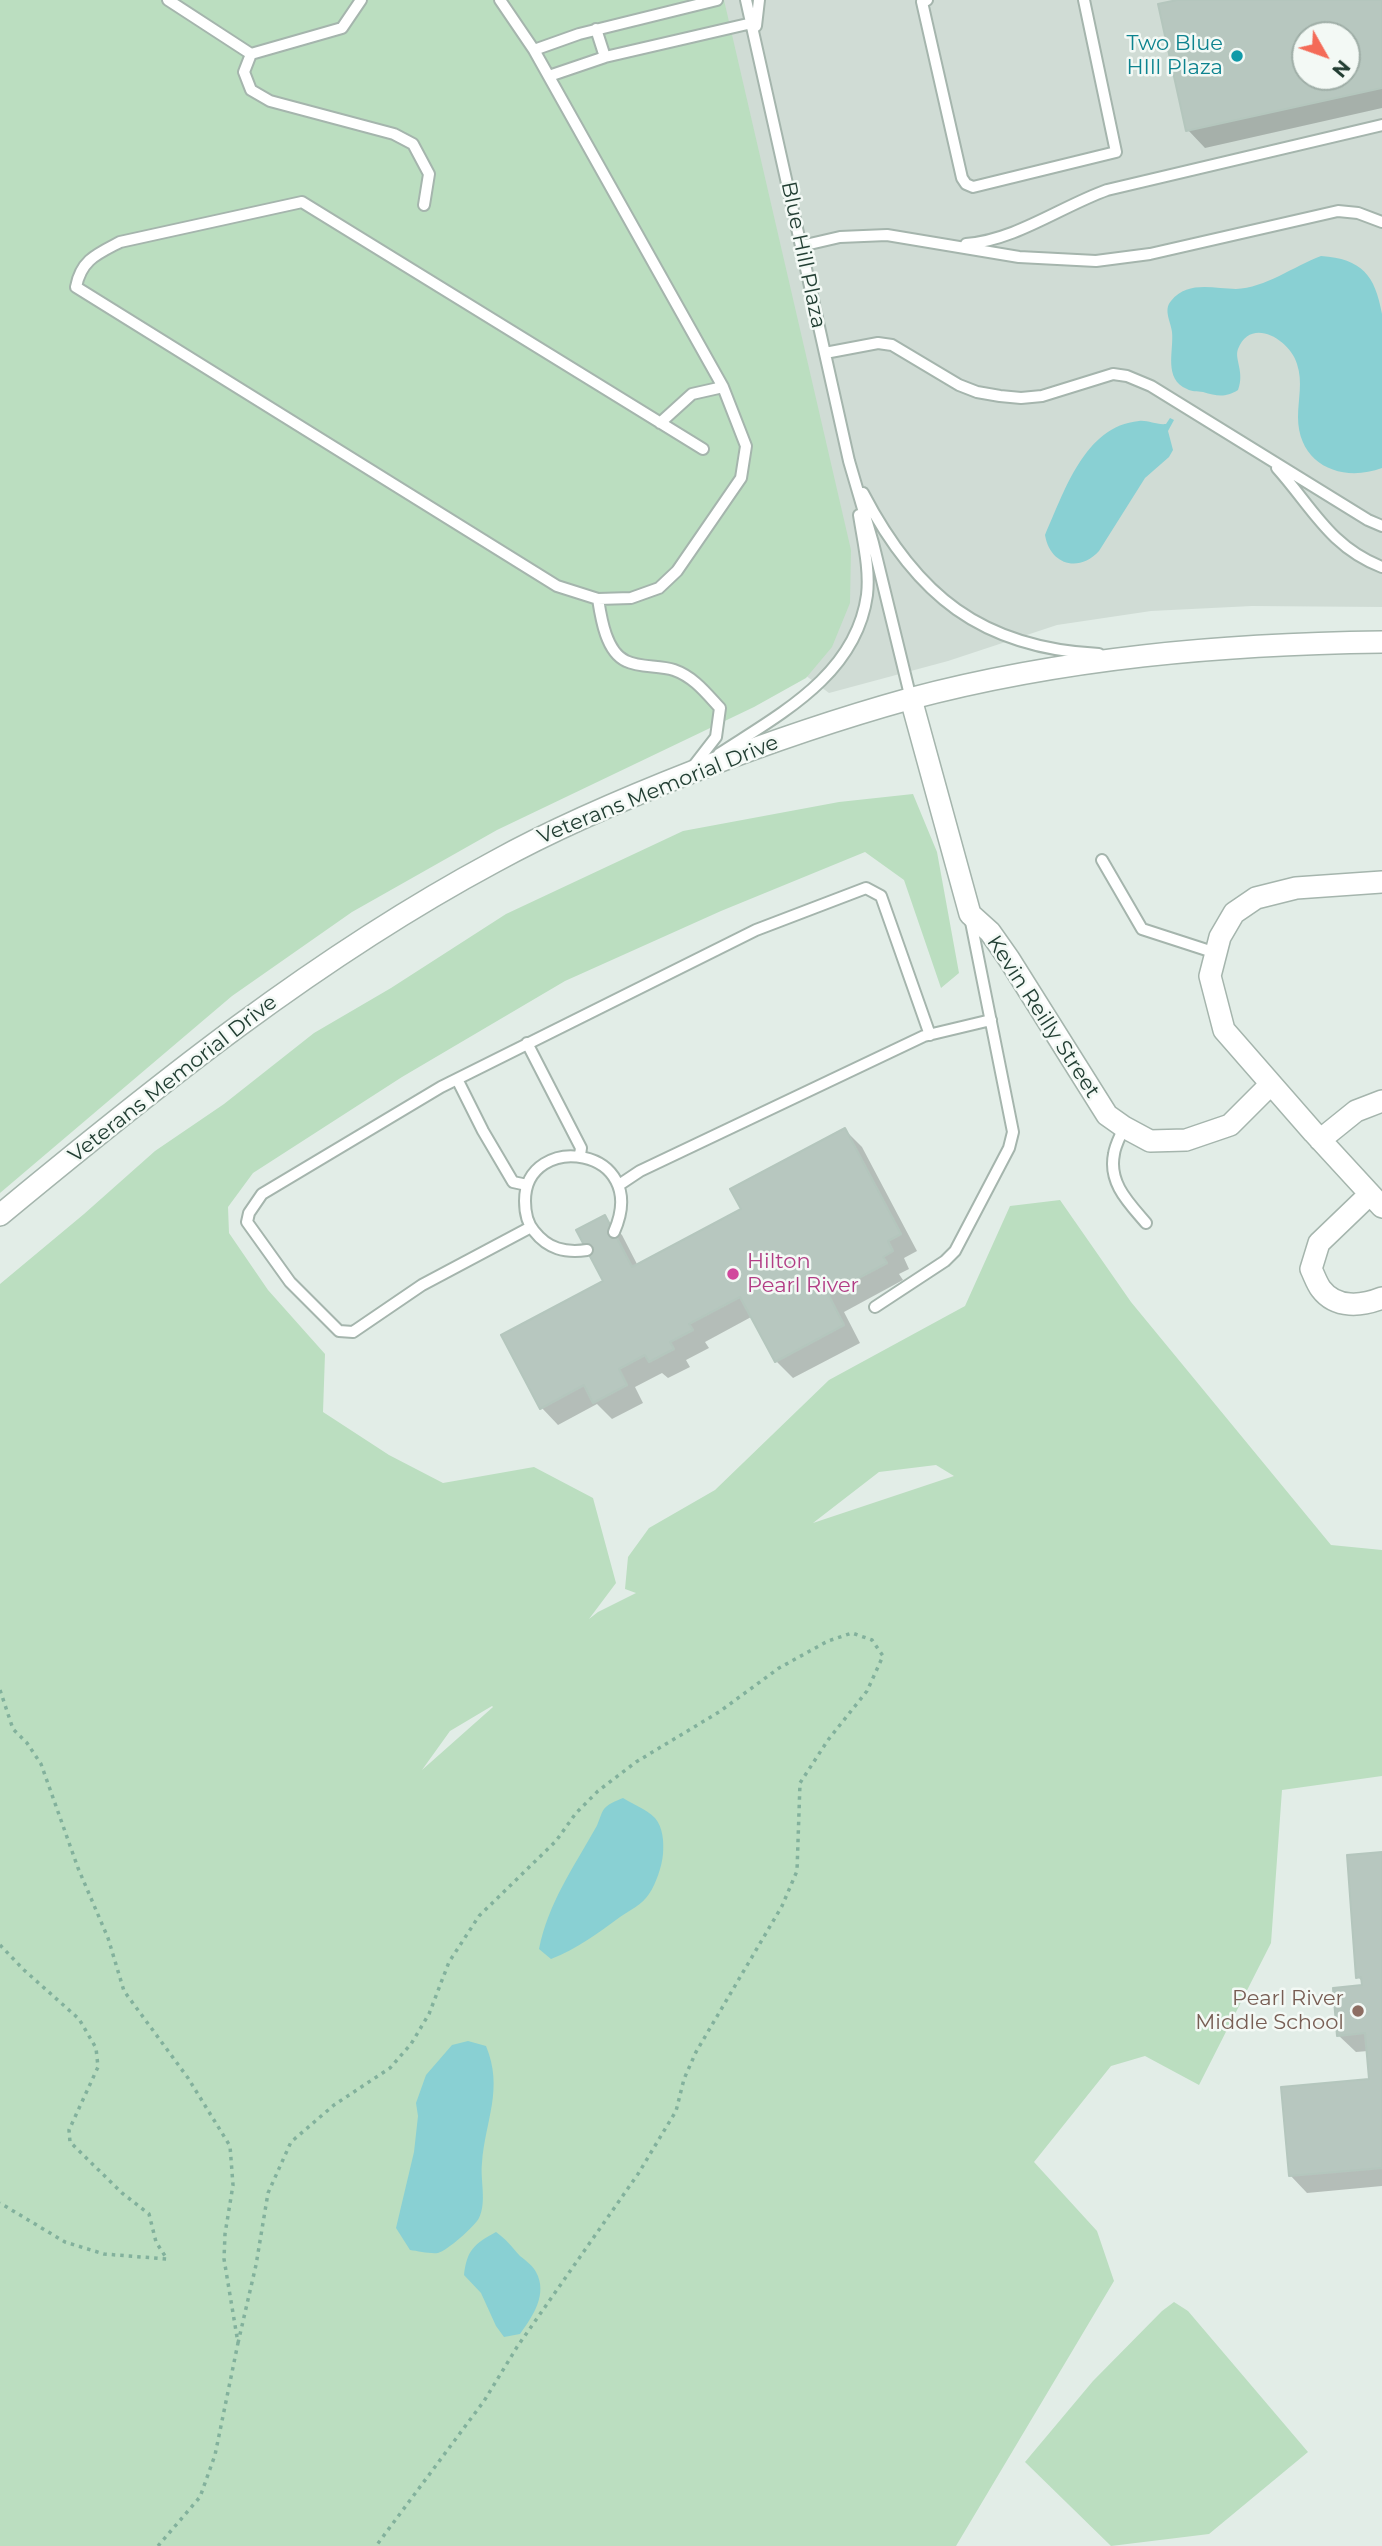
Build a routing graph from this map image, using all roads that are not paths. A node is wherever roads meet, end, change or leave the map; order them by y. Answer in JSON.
{"nodes":[{"id":1,"x":168,"y":0,"type":"edge"},
{"id":2,"x":361,"y":0,"type":"edge"},
{"id":3,"x":500,"y":0,"type":"edge"},
{"id":4,"x":716,"y":0,"type":"edge"},
{"id":5,"x":746,"y":0,"type":"edge"},
{"id":6,"x":759,"y":0,"type":"edge"},
{"id":7,"x":927,"y":0,"type":"edge"},
{"id":8,"x":1084,"y":0,"type":"edge"},
{"id":9,"x":752,"y":23,"type":"junction"},
{"id":10,"x":596,"y":29,"type":"junction"},
{"id":11,"x":534,"y":50,"type":"junction"},
{"id":12,"x":758,"y":50,"type":"junction"},
{"id":13,"x":251,"y":54,"type":"junction"},
{"id":14,"x":605,"y":57,"type":"junction"},
{"id":15,"x":549,"y":76,"type":"junction"},
{"id":16,"x":1382,"y":125,"type":"edge"},
{"id":17,"x":424,"y":205,"type":"dead end"},
{"id":18,"x":1382,"y":222,"type":"edge"},
{"id":19,"x":940,"y":243,"type":"junction"},
{"id":20,"x":801,"y":246,"type":"junction"},
{"id":21,"x":825,"y":353,"type":"junction"},
{"id":22,"x":723,"y":387,"type":"junction"},
{"id":23,"x":660,"y":423,"type":"junction"},
{"id":24,"x":703,"y":449,"type":"dead end"},
{"id":25,"x":1262,"y":455,"type":"junction"},
{"id":26,"x":849,"y":461,"type":"junction"},
{"id":27,"x":1382,"y":526,"type":"edge"},
{"id":28,"x":1382,"y":567,"type":"edge"},
{"id":29,"x":598,"y":599,"type":"junction"},
{"id":30,"x":1382,"y":642,"type":"edge"},
{"id":31,"x":1147,"y":656,"type":"junction"},
{"id":32,"x":911,"y":699,"type":"junction"},
{"id":33,"x":689,"y":773,"type":"junction"},
{"id":34,"x":1102,"y":860,"type":"dead end"},
{"id":35,"x":1382,"y":882,"type":"edge"},
{"id":36,"x":970,"y":914,"type":"junction"},
{"id":37,"x":1216,"y":953,"type":"junction"},
{"id":38,"x":991,"y":1020,"type":"junction"},
{"id":39,"x":930,"y":1035,"type":"junction"},
{"id":40,"x":527,"y":1044,"type":"junction"},
{"id":41,"x":457,"y":1079,"type":"junction"},
{"id":42,"x":1271,"y":1084,"type":"junction"},
{"id":43,"x":1382,"y":1101,"type":"edge"},
{"id":44,"x":1124,"y":1127,"type":"junction"},
{"id":45,"x":1321,"y":1140,"type":"junction"},
{"id":46,"x":580,"y":1156,"type":"junction"},
{"id":47,"x":527,"y":1185,"type":"junction"},
{"id":48,"x":619,"y":1185,"type":"junction"},
{"id":49,"x":1376,"y":1200,"type":"edge"},
{"id":50,"x":0,"y":1215,"type":"edge"},
{"id":51,"x":1146,"y":1223,"type":"dead end"},
{"id":52,"x":531,"y":1227,"type":"junction"},
{"id":53,"x":614,"y":1232,"type":"dead end"},
{"id":54,"x":587,"y":1250,"type":"dead end"},
{"id":55,"x":1382,"y":1298,"type":"edge"},
{"id":56,"x":875,"y":1307,"type":"dead end"}],
"edges":[{"from":1,"to":13,"type":"lane"},
{"from":2,"to":13,"type":"lane"},
{"from":3,"to":11,"type":"lane"},
{"from":4,"to":10,"type":"lane"},
{"from":5,"to":9,"type":"lane","name":"Blue Hill Plaza"},
{"from":6,"to":12,"type":"lane","name":"Blue Hill Plaza"},
{"from":7,"to":8,"type":"lane"},
{"from":9,"to":12,"type":"lane","name":"Blue Hill Plaza"},
{"from":9,"to":14,"type":"lane"},
{"from":10,"to":11,"type":"lane"},
{"from":10,"to":14,"type":"lane"},
{"from":11,"to":15,"type":"lane"},
{"from":12,"to":20,"type":"lane","name":"Blue Hill Plaza"},
{"from":13,"to":17,"type":"lane"},
{"from":14,"to":15,"type":"lane"},
{"from":15,"to":22,"type":"lane"},
{"from":16,"to":19,"type":"lane"},
{"from":18,"to":19,"type":"lane"},
{"from":19,"to":20,"type":"lane"},
{"from":20,"to":21,"type":"lane","name":"Blue Hill Plaza"},
{"from":21,"to":25,"type":"lane"},
{"from":21,"to":26,"type":"lane","name":"Blue Hill Plaza"},
{"from":22,"to":23,"type":"lane"},
{"from":22,"to":29,"type":"lane"},
{"from":23,"to":24,"type":"lane"},
{"from":23,"to":29,"type":"lane"},
{"from":25,"to":27,"type":"lane"},
{"from":25,"to":28,"type":"lane"},
{"from":26,"to":31,"type":"lane","name":"Blue Hill Plaza"},
{"from":26,"to":32,"type":"lane","name":"Blue Hill Plaza"},
{"from":26,"to":33,"type":"lane","name":"Blue Hill Plaza"},
{"from":29,"to":33,"type":"lane"},
{"from":30,"to":31,"type":"street","name":"Veterans Memorial Drive"},
{"from":31,"to":32,"type":"street","name":"Veterans Memorial Drive"},
{"from":32,"to":33,"type":"street","name":"Veterans Memorial Drive"},
{"from":32,"to":36,"type":"street","name":"Kevin Reilly Street"},
{"from":33,"to":50,"type":"street","name":"Veterans Memorial Drive"},
{"from":34,"to":37,"type":"lane"},
{"from":35,"to":37,"type":"street"},
{"from":36,"to":38,"type":"lane"},
{"from":36,"to":44,"type":"street","name":"Kevin Reilly Street"},
{"from":37,"to":42,"type":"street"},
{"from":38,"to":39,"type":"lane"},
{"from":38,"to":56,"type":"lane"},
{"from":39,"to":40,"type":"lane"},
{"from":39,"to":48,"type":"lane"},
{"from":40,"to":41,"type":"lane"},
{"from":40,"to":46,"type":"lane"},
{"from":41,"to":47,"type":"lane"},
{"from":41,"to":52,"type":"lane"},
{"from":42,"to":44,"type":"street","name":"Kevin Reilly Street"},
{"from":42,"to":45,"type":"street"},
{"from":43,"to":45,"type":"street"},
{"from":44,"to":51,"type":"lane"},
{"from":45,"to":49,"type":"street"},
{"from":46,"to":47,"type":"lane"},
{"from":46,"to":48,"type":"lane"},
{"from":47,"to":52,"type":"lane"},
{"from":48,"to":53,"type":"lane"},
{"from":49,"to":55,"type":"street"},
{"from":52,"to":54,"type":"lane"}]}
